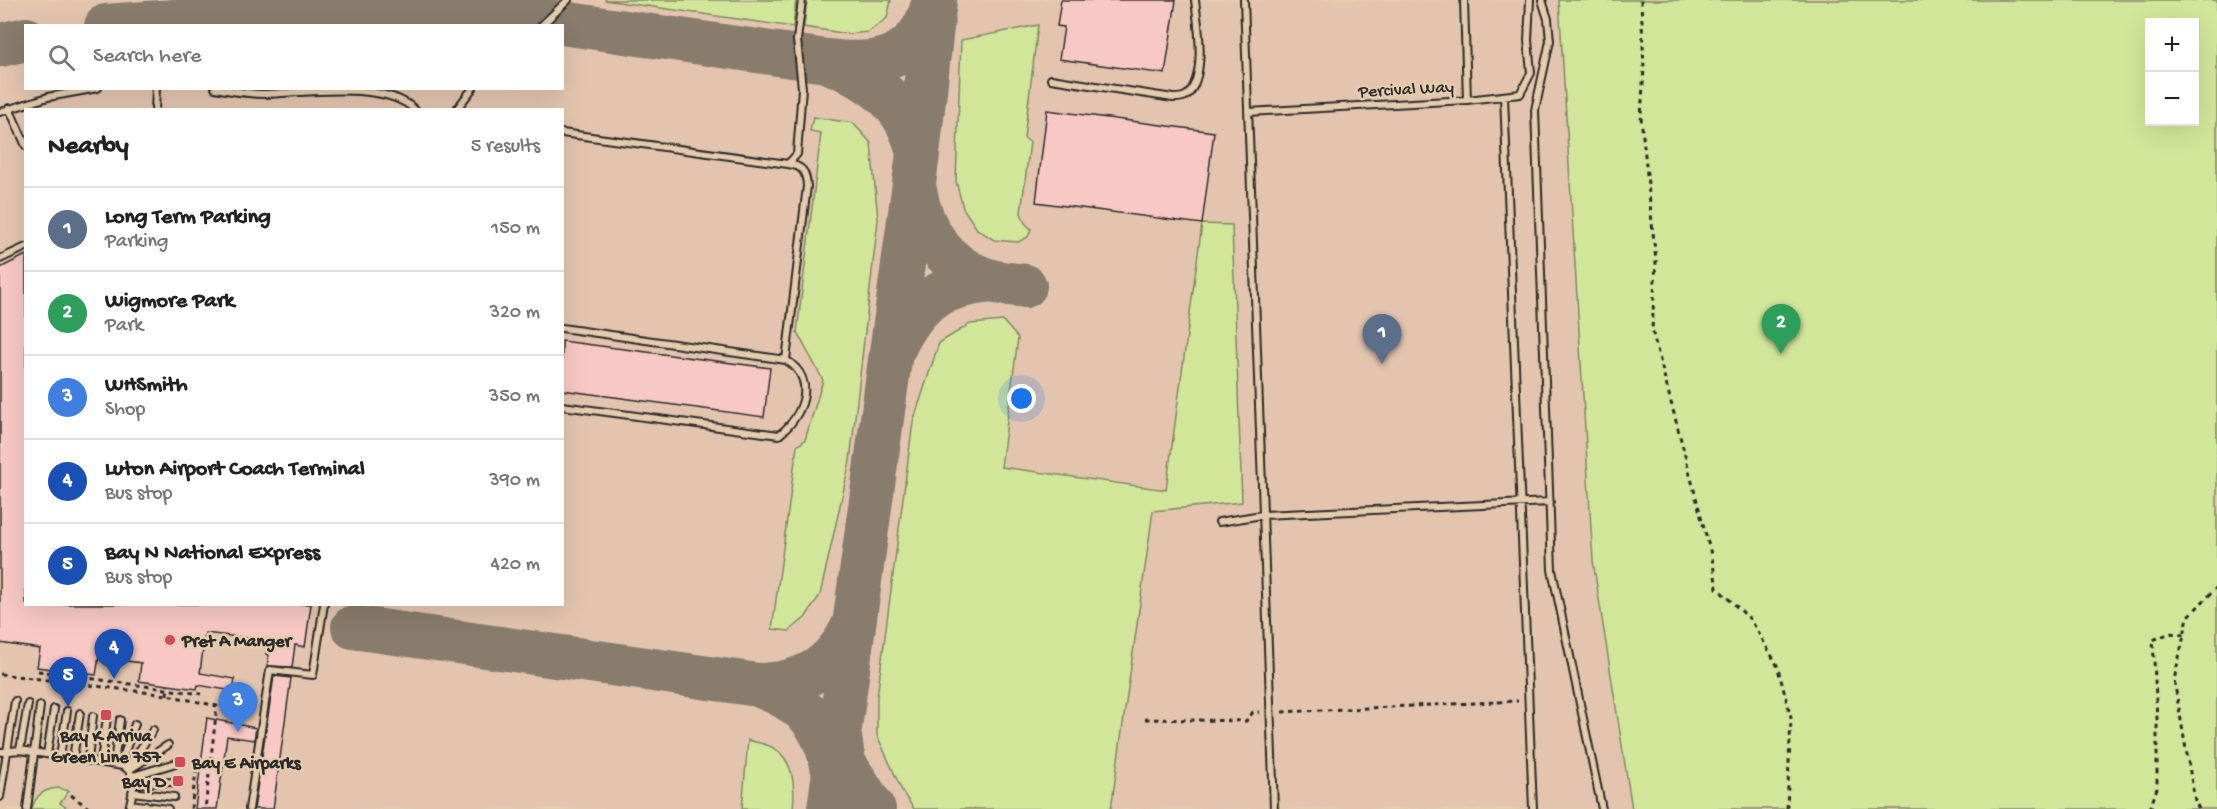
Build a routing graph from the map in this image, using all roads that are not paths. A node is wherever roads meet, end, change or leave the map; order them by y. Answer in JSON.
{"nodes":[{"id":1,"x":568,"y":0,"type":"edge"},
{"id":2,"x":802,"y":0,"type":"edge"},
{"id":3,"x":1195,"y":0,"type":"edge"},
{"id":4,"x":1244,"y":0,"type":"edge"},
{"id":5,"x":1464,"y":0,"type":"edge"},
{"id":6,"x":1530,"y":0,"type":"edge"},
{"id":7,"x":1542,"y":0,"type":"edge"},
{"id":8,"x":543,"y":24,"type":"edge"},
{"id":9,"x":1051,"y":79,"type":"dead end"},
{"id":10,"x":87,"y":90,"type":"edge"},
{"id":11,"x":156,"y":90,"type":"edge"},
{"id":12,"x":229,"y":90,"type":"edge"},
{"id":13,"x":341,"y":90,"type":"edge"},
{"id":14,"x":341,"y":90,"type":"edge"},
{"id":15,"x":471,"y":90,"type":"edge"},
{"id":16,"x":1504,"y":96,"type":"junction"},
{"id":17,"x":1467,"y":100,"type":"junction"},
{"id":18,"x":9,"y":108,"type":"junction"},
{"id":19,"x":155,"y":108,"type":"edge"},
{"id":20,"x":413,"y":108,"type":"edge"},
{"id":21,"x":458,"y":108,"type":"edge"},
{"id":22,"x":0,"y":112,"type":"edge"},
{"id":23,"x":1248,"y":112,"type":"junction"},
{"id":24,"x":564,"y":133,"type":"edge"},
{"id":25,"x":24,"y":142,"type":"edge"},
{"id":26,"x":788,"y":164,"type":"junction"},
{"id":27,"x":24,"y":248,"type":"edge"},
{"id":28,"x":0,"y":259,"type":"edge"},
{"id":29,"x":564,"y":328,"type":"edge"},
{"id":30,"x":786,"y":360,"type":"junction"},
{"id":31,"x":564,"y":406,"type":"edge"},
{"id":32,"x":1550,"y":502,"type":"junction"},
{"id":33,"x":1521,"y":504,"type":"junction"},
{"id":34,"x":1262,"y":515,"type":"junction"},
{"id":35,"x":1219,"y":522,"type":"dead end"},
{"id":36,"x":324,"y":606,"type":"edge"},
{"id":37,"x":15,"y":701,"type":"dead end"},
{"id":38,"x":28,"y":704,"type":"dead end"},
{"id":39,"x":40,"y":706,"type":"dead end"},
{"id":40,"x":54,"y":708,"type":"dead end"},
{"id":41,"x":67,"y":711,"type":"dead end"},
{"id":42,"x":80,"y":713,"type":"dead end"},
{"id":43,"x":93,"y":716,"type":"dead end"},
{"id":44,"x":107,"y":718,"type":"dead end"},
{"id":45,"x":120,"y":720,"type":"dead end"},
{"id":46,"x":135,"y":724,"type":"dead end"},
{"id":47,"x":153,"y":730,"type":"dead end"},
{"id":48,"x":168,"y":745,"type":"dead end"},
{"id":49,"x":20,"y":750,"type":"junction"},
{"id":50,"x":4,"y":752,"type":"edge"},
{"id":51,"x":33,"y":752,"type":"junction"},
{"id":52,"x":47,"y":754,"type":"junction"},
{"id":53,"x":60,"y":756,"type":"junction"},
{"id":54,"x":73,"y":758,"type":"junction"},
{"id":55,"x":88,"y":759,"type":"junction"},
{"id":56,"x":101,"y":761,"type":"junction"},
{"id":57,"x":176,"y":763,"type":"dead end"},
{"id":58,"x":117,"y":764,"type":"junction"},
{"id":59,"x":131,"y":774,"type":"junction"},
{"id":60,"x":177,"y":782,"type":"dead end"},
{"id":61,"x":132,"y":792,"type":"junction"},
{"id":62,"x":0,"y":797,"type":"edge"},
{"id":63,"x":174,"y":797,"type":"dead end"},
{"id":64,"x":130,"y":806,"type":"edge"},
{"id":65,"x":27,"y":809,"type":"edge"},
{"id":66,"x":168,"y":809,"type":"edge"},
{"id":67,"x":249,"y":809,"type":"edge"},
{"id":68,"x":1274,"y":809,"type":"edge"},
{"id":69,"x":1533,"y":809,"type":"edge"},
{"id":70,"x":1602,"y":809,"type":"edge"}],
"edges":[{"from":1,"to":8,"type":"lane"},
{"from":2,"to":26,"type":"lane"},
{"from":3,"to":9,"type":"lane"},
{"from":4,"to":23,"type":"lane"},
{"from":5,"to":17,"type":"lane","name":"Percival Way"},
{"from":6,"to":16,"type":"lane"},
{"from":7,"to":32,"type":"lane"},
{"from":10,"to":18,"type":"lane"},
{"from":11,"to":19,"type":"lane"},
{"from":12,"to":13,"type":"lane"},
{"from":14,"to":20,"type":"lane"},
{"from":15,"to":21,"type":"lane"},
{"from":16,"to":17,"type":"lane"},
{"from":16,"to":33,"type":"lane"},
{"from":17,"to":23,"type":"lane","name":"Percival Way"},
{"from":18,"to":22,"type":"lane"},
{"from":18,"to":25,"type":"lane"},
{"from":23,"to":34,"type":"lane"},
{"from":24,"to":26,"type":"lane"},
{"from":26,"to":30,"type":"lane"},
{"from":27,"to":28,"type":"lane"},
{"from":29,"to":30,"type":"lane"},
{"from":30,"to":31,"type":"lane"},
{"from":32,"to":33,"type":"lane"},
{"from":32,"to":70,"type":"lane"},
{"from":33,"to":34,"type":"lane"},
{"from":33,"to":69,"type":"lane"},
{"from":34,"to":35,"type":"lane"},
{"from":34,"to":68,"type":"lane"},
{"from":36,"to":67,"type":"lane"},
{"from":37,"to":50,"type":"lane"},
{"from":38,"to":49,"type":"lane"},
{"from":39,"to":51,"type":"lane"},
{"from":40,"to":52,"type":"lane"},
{"from":41,"to":53,"type":"lane"},
{"from":42,"to":54,"type":"lane"},
{"from":43,"to":55,"type":"lane"},
{"from":44,"to":56,"type":"lane"},
{"from":45,"to":58,"type":"lane"},
{"from":46,"to":58,"type":"lane"},
{"from":47,"to":59,"type":"lane"},
{"from":48,"to":59,"type":"lane"},
{"from":49,"to":50,"type":"lane"},
{"from":49,"to":51,"type":"lane"},
{"from":50,"to":62,"type":"lane"},
{"from":51,"to":52,"type":"lane"},
{"from":51,"to":65,"type":"lane"},
{"from":52,"to":53,"type":"lane"},
{"from":53,"to":54,"type":"lane"},
{"from":54,"to":55,"type":"lane"},
{"from":55,"to":56,"type":"lane"},
{"from":56,"to":58,"type":"lane"},
{"from":57,"to":59,"type":"lane"},
{"from":58,"to":59,"type":"lane"},
{"from":59,"to":60,"type":"lane"},
{"from":59,"to":61,"type":"lane"},
{"from":61,"to":63,"type":"lane"},
{"from":61,"to":64,"type":"lane"},
{"from":64,"to":66,"type":"lane"}]}
